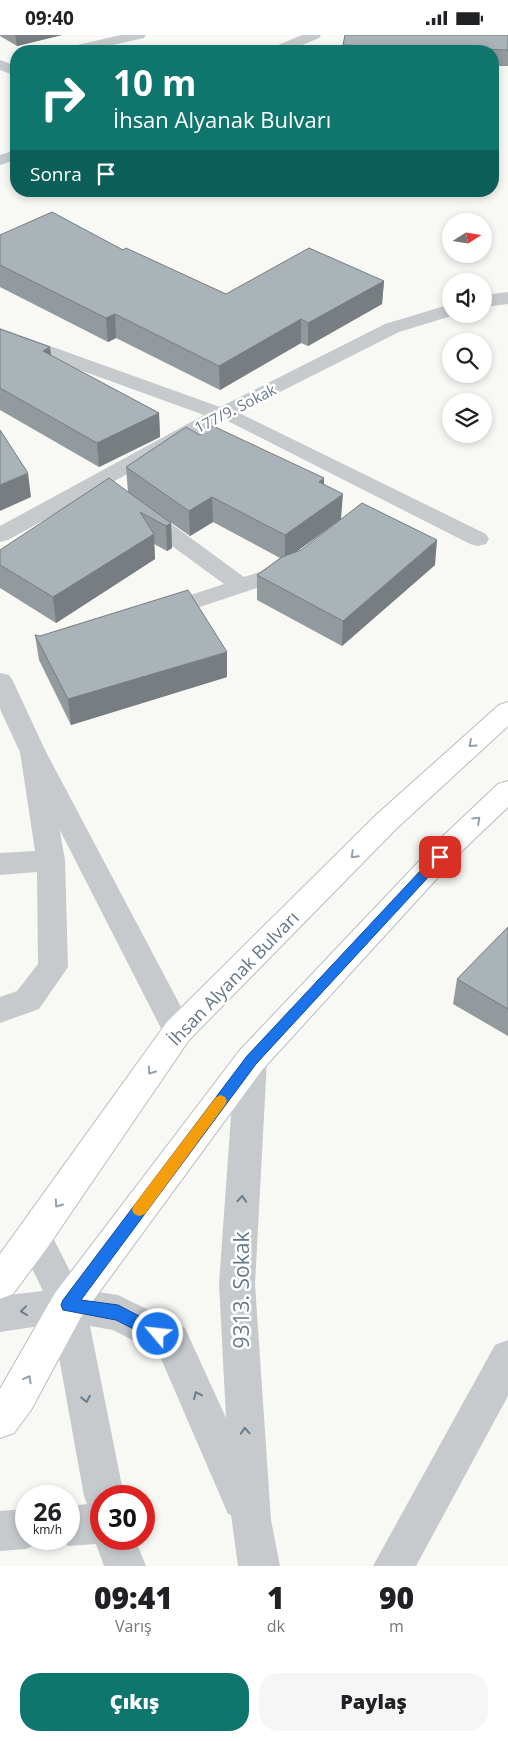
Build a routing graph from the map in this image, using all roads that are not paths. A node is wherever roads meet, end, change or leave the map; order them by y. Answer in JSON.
{"nodes":[{"id":1,"x":139,"y":35,"type":"edge"},
{"id":2,"x":314,"y":35,"type":"edge"},
{"id":3,"x":95,"y":45,"type":"edge"},
{"id":4,"x":290,"y":45,"type":"edge"},
{"id":5,"x":508,"y":298,"type":"edge"},
{"id":6,"x":492,"y":300,"type":"edge"},
{"id":7,"x":442,"y":313,"type":"edge"},
{"id":8,"x":0,"y":334,"type":"edge"},
{"id":9,"x":223,"y":413,"type":"junction"},
{"id":10,"x":114,"y":493,"type":"junction"},
{"id":11,"x":0,"y":535,"type":"edge"},
{"id":12,"x":478,"y":539,"type":"dead end"},
{"id":13,"x":306,"y":557,"type":"edge"},
{"id":14,"x":240,"y":585,"type":"junction"},
{"id":15,"x":139,"y":619,"type":"edge"},
{"id":16,"x":0,"y":681,"type":"edge"},
{"id":17,"x":508,"y":711,"type":"edge"},
{"id":18,"x":32,"y":750,"type":"junction"},
{"id":19,"x":508,"y":791,"type":"edge"},
{"id":20,"x":51,"y":860,"type":"junction"},
{"id":21,"x":0,"y":864,"type":"edge"},
{"id":22,"x":0,"y":1010,"type":"edge"},
{"id":23,"x":178,"y":1031,"type":"junction"},
{"id":24,"x":252,"y":1060,"type":"junction"},
{"id":25,"x":35,"y":1237,"type":"junction"},
{"id":26,"x":0,"y":1282,"type":"edge"},
{"id":27,"x":68,"y":1305,"type":"junction"},
{"id":28,"x":0,"y":1314,"type":"edge"},
{"id":29,"x":508,"y":1358,"type":"edge"},
{"id":30,"x":0,"y":1419,"type":"edge"},
{"id":31,"x":102,"y":1485,"type":"edge"},
{"id":32,"x":250,"y":1520,"type":"junction"},
{"id":33,"x":15,"y":1530,"type":"edge"},
{"id":34,"x":0,"y":1531,"type":"edge"},
{"id":35,"x":119,"y":1550,"type":"edge"},
{"id":36,"x":125,"y":1566,"type":"edge"},
{"id":37,"x":259,"y":1566,"type":"edge"},
{"id":38,"x":394,"y":1566,"type":"edge"}],
"edges":[{"from":1,"to":3,"type":"street"},
{"from":2,"to":4,"type":"street"},
{"from":5,"to":6,"type":"street"},
{"from":7,"to":9,"type":"street","name":"177/9. Sokak"},
{"from":8,"to":9,"type":"street"},
{"from":9,"to":10,"type":"street","name":"177/9. Sokak"},
{"from":9,"to":12,"type":"lane"},
{"from":10,"to":11,"type":"street","name":"177/9. Sokak"},
{"from":10,"to":14,"type":"lane"},
{"from":13,"to":14,"type":"lane"},
{"from":14,"to":15,"type":"lane"},
{"from":16,"to":18,"type":"street"},
{"from":17,"to":23,"type":"main road","name":"İhsan Alyanak Bulvarı","one_way":true},
{"from":18,"to":20,"type":"street"},
{"from":18,"to":23,"type":"street"},
{"from":24,"to":19,"type":"main road","one_way":true},
{"from":20,"to":21,"type":"street"},
{"from":20,"to":22,"type":"street"},
{"from":23,"to":25,"type":"main road","name":"İhsan Alyanak Bulvarı","one_way":true},
{"from":24,"to":27,"type":"main road"},
{"from":32,"to":24,"type":"street","name":"9313. Sokak","one_way":true},
{"from":25,"to":26,"type":"main road","name":"İhsan Alyanak Bulvarı"},
{"from":25,"to":27,"type":"street"},
{"from":27,"to":28,"type":"street","name":"9313. Sokak","one_way":true},
{"from":30,"to":27,"type":"main road","one_way":true},
{"from":27,"to":31,"type":"street","one_way":true},
{"from":32,"to":27,"type":"street","name":"9313. Sokak","one_way":true},
{"from":29,"to":38,"type":"street"},
{"from":32,"to":37,"type":"street","name":"9313. Sokak"},
{"from":33,"to":34,"type":"street"},
{"from":35,"to":36,"type":"street"}]}
